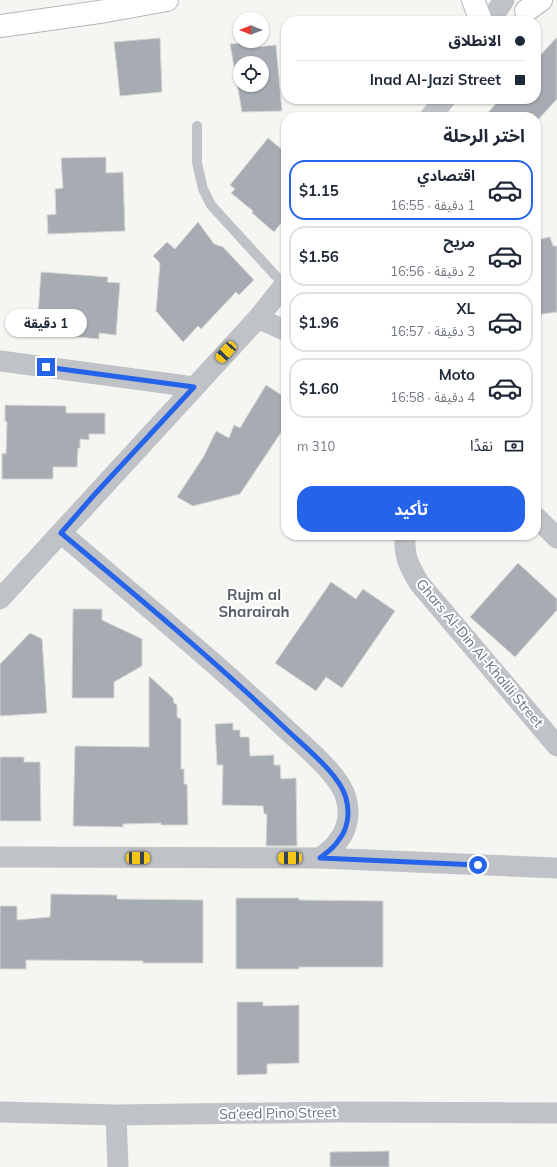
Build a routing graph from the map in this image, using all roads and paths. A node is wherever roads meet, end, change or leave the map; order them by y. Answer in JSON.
{"nodes":[{"id":1,"x":167,"y":0,"type":"edge"},
{"id":2,"x":473,"y":0,"type":"edge"},
{"id":3,"x":504,"y":0,"type":"edge"},
{"id":4,"x":479,"y":16,"type":"edge"},
{"id":5,"x":493,"y":16,"type":"edge"},
{"id":6,"x":0,"y":26,"type":"edge"},
{"id":7,"x":197,"y":126,"type":"dead end"},
{"id":8,"x":281,"y":280,"type":"edge"},
{"id":9,"x":281,"y":289,"type":"edge"},
{"id":10,"x":258,"y":318,"type":"junction"},
{"id":11,"x":281,"y":329,"type":"edge"},
{"id":12,"x":0,"y":361,"type":"edge"},
{"id":13,"x":194,"y":387,"type":"junction"},
{"id":14,"x":541,"y":522,"type":"edge"},
{"id":15,"x":61,"y":533,"type":"junction"},
{"id":16,"x":557,"y":538,"type":"edge"},
{"id":17,"x":405,"y":540,"type":"edge"},
{"id":18,"x":0,"y":599,"type":"edge"},
{"id":19,"x":557,"y":746,"type":"edge"},
{"id":20,"x":0,"y":857,"type":"edge"},
{"id":21,"x":320,"y":858,"type":"junction"},
{"id":22,"x":557,"y":868,"type":"edge"},
{"id":23,"x":0,"y":1112,"type":"edge"},
{"id":24,"x":557,"y":1113,"type":"edge"},
{"id":25,"x":116,"y":1115,"type":"junction"},
{"id":26,"x":118,"y":1167,"type":"edge"}],
"edges":[{"from":1,"to":6,"type":"street"},
{"from":2,"to":4,"type":"street"},
{"from":3,"to":5,"type":"street"},
{"from":7,"to":8,"type":"lane"},
{"from":9,"to":10,"type":"street"},
{"from":10,"to":11,"type":"street"},
{"from":10,"to":13,"type":"street"},
{"from":12,"to":13,"type":"street"},
{"from":13,"to":15,"type":"street"},
{"from":14,"to":16,"type":"street"},
{"from":15,"to":18,"type":"street"},
{"from":15,"to":21,"type":"street"},
{"from":17,"to":19,"type":"street","name":"Ghars Al-Din Al-Khalili Street"},
{"from":20,"to":21,"type":"street"},
{"from":21,"to":22,"type":"street"},
{"from":23,"to":25,"type":"street","name":"Sa‘eed Pino Street"},
{"from":24,"to":25,"type":"street","name":"Sa‘eed Pino Street"},
{"from":25,"to":26,"type":"street"}]}
